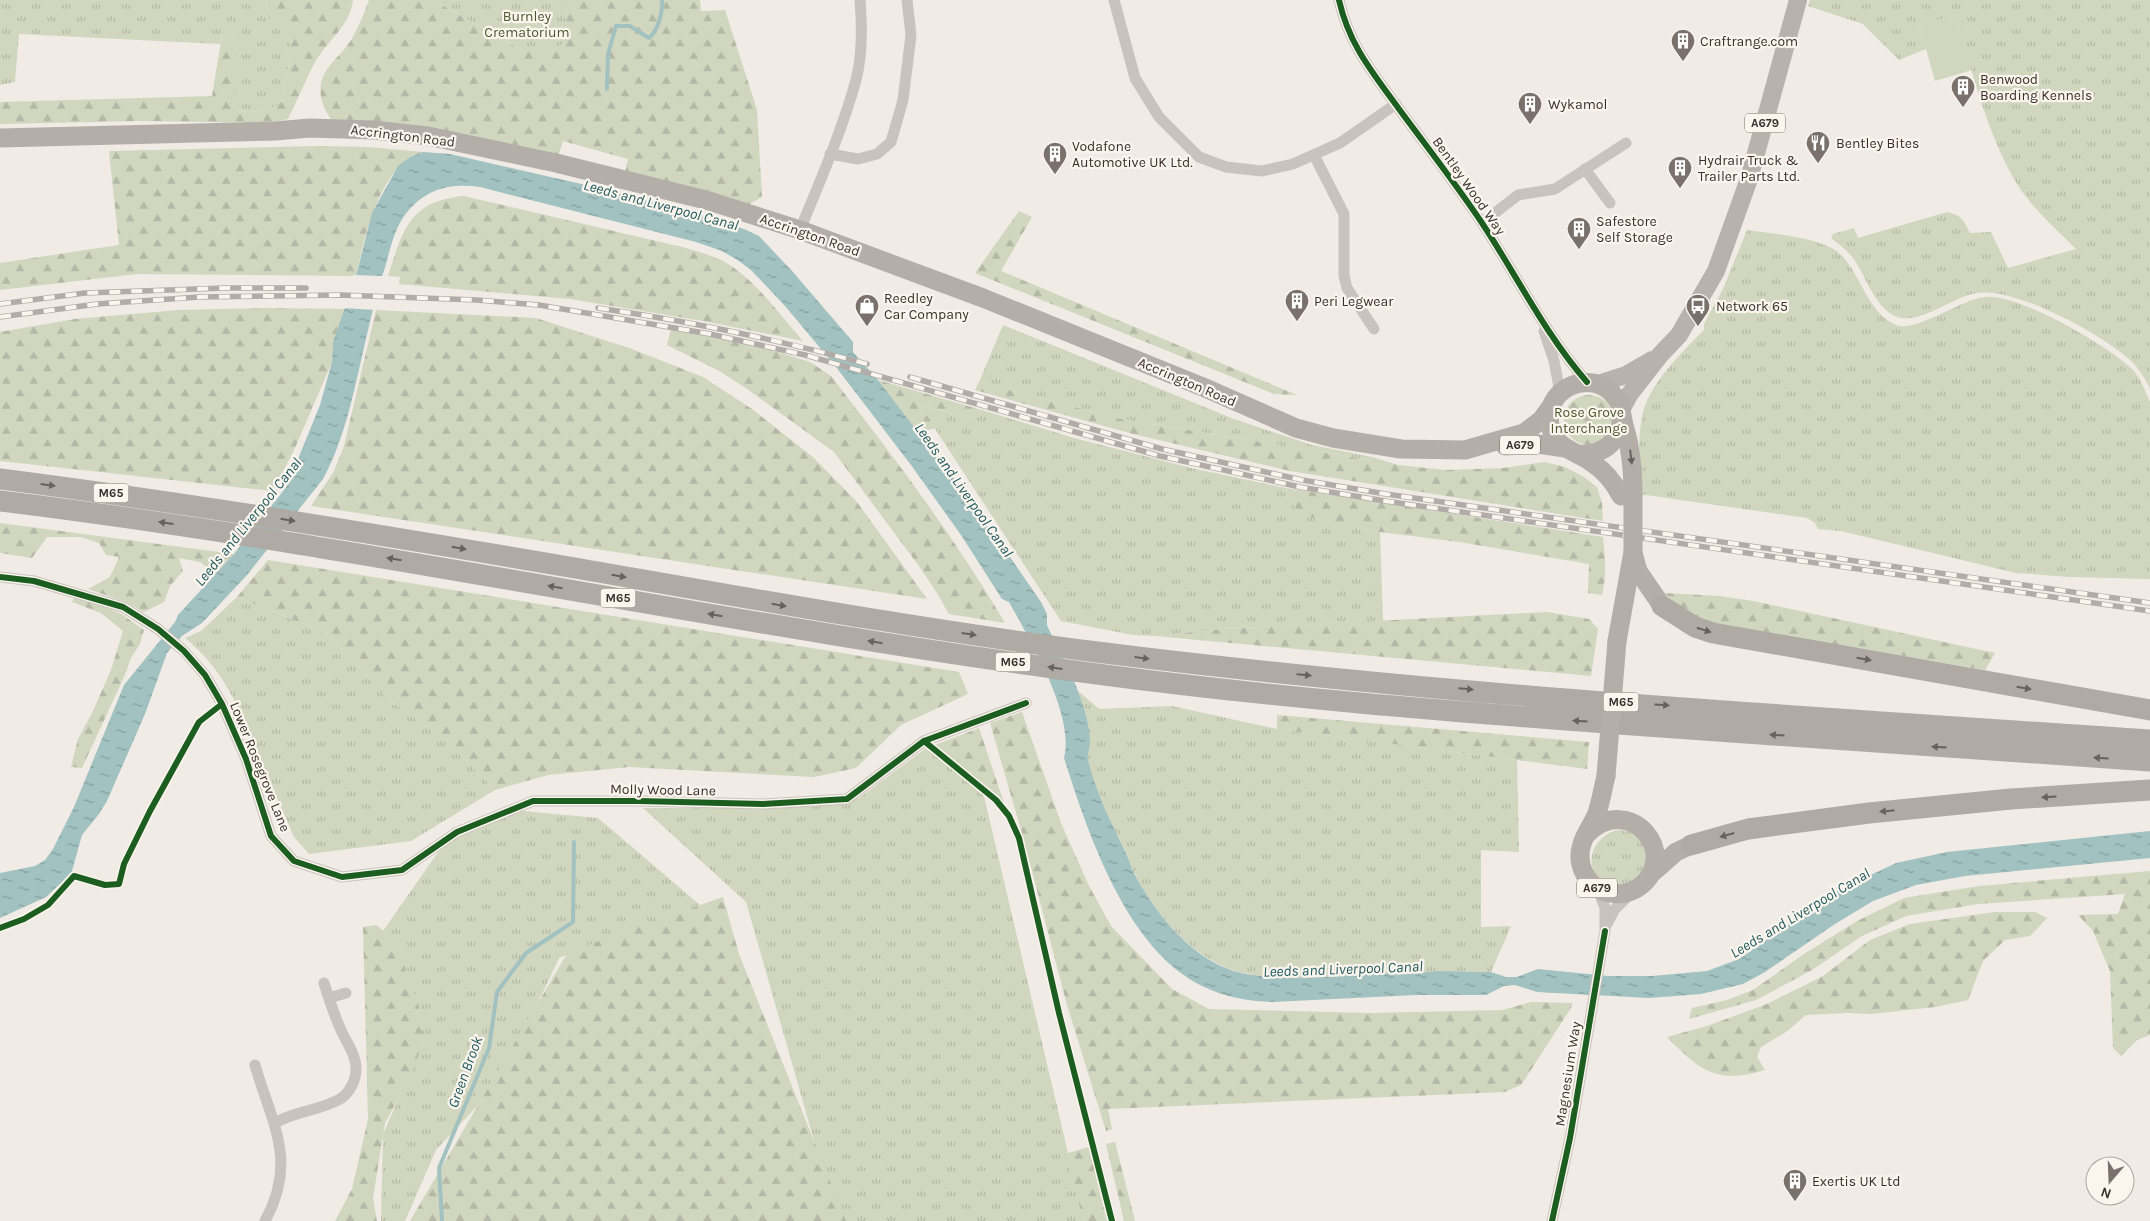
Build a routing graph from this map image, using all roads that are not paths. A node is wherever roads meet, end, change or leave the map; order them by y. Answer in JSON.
{"nodes":[{"id":1,"x":860,"y":0,"type":"edge"},
{"id":2,"x":907,"y":0,"type":"edge"},
{"id":3,"x":1114,"y":0,"type":"edge"},
{"id":4,"x":1339,"y":0,"type":"edge"},
{"id":5,"x":1798,"y":0,"type":"edge"},
{"id":6,"x":1396,"y":104,"type":"junction"},
{"id":7,"x":0,"y":138,"type":"edge"},
{"id":8,"x":1626,"y":143,"type":"dead end"},
{"id":9,"x":830,"y":154,"type":"junction"},
{"id":10,"x":1314,"y":155,"type":"junction"},
{"id":11,"x":1585,"y":169,"type":"junction"},
{"id":12,"x":1610,"y":203,"type":"dead end"},
{"id":13,"x":1482,"y":223,"type":"junction"},
{"id":14,"x":800,"y":230,"type":"junction"},
{"id":15,"x":1537,"y":312,"type":"junction"},
{"id":16,"x":1374,"y":328,"type":"dead end"},
{"id":17,"x":1660,"y":355,"type":"junction"},
{"id":18,"x":1592,"y":383,"type":"junction"},
{"id":19,"x":1556,"y":398,"type":"junction"},
{"id":20,"x":1622,"y":415,"type":"junction"},
{"id":21,"x":1474,"y":448,"type":"junction"},
{"id":22,"x":1571,"y":451,"type":"junction"},
{"id":23,"x":0,"y":479,"type":"edge"},
{"id":24,"x":1627,"y":496,"type":"junction"},
{"id":25,"x":0,"y":500,"type":"edge"},
{"id":26,"x":1629,"y":546,"type":"junction"},
{"id":27,"x":0,"y":577,"type":"edge"},
{"id":28,"x":1662,"y":606,"type":"joint"},
{"id":29,"x":1022,"y":705,"type":"dead end"},
{"id":30,"x":2150,"y":710,"type":"edge"},
{"id":31,"x":2150,"y":740,"type":"edge"},
{"id":32,"x":2150,"y":761,"type":"edge"},
{"id":33,"x":1606,"y":776,"type":"junction"},
{"id":34,"x":2150,"y":790,"type":"edge"},
{"id":35,"x":1630,"y":821,"type":"junction"},
{"id":36,"x":1587,"y":834,"type":"junction"},
{"id":37,"x":1692,"y":845,"type":"joint"},
{"id":38,"x":294,"y":861,"type":"joint"},
{"id":39,"x":1650,"y":875,"type":"junction"},
{"id":40,"x":1598,"y":889,"type":"junction"},
{"id":41,"x":1635,"y":889,"type":"junction"},
{"id":42,"x":1605,"y":931,"type":"junction"},
{"id":43,"x":324,"y":983,"type":"dead end"},
{"id":44,"x":346,"y":993,"type":"dead end"},
{"id":45,"x":328,"y":998,"type":"junction"},
{"id":46,"x":256,"y":1065,"type":"dead end"},
{"id":47,"x":275,"y":1123,"type":"junction"},
{"id":48,"x":265,"y":1221,"type":"edge"},
{"id":49,"x":1552,"y":1221,"type":"edge"}],
"edges":[{"from":1,"to":9,"type":"street"},
{"from":2,"to":9,"type":"street"},
{"from":3,"to":10,"type":"street"},
{"from":4,"to":6,"type":"street","name":"Bentley Wood Way"},
{"from":5,"to":17,"type":"main road","number":"A679"},
{"from":6,"to":10,"type":"street"},
{"from":6,"to":13,"type":"street","name":"Bentley Wood Way"},
{"from":7,"to":14,"type":"highway","name":"Accrington Road","number":"A679"},
{"from":8,"to":11,"type":"street"},
{"from":9,"to":14,"type":"street"},
{"from":10,"to":16,"type":"street"},
{"from":11,"to":12,"type":"street"},
{"from":11,"to":13,"type":"street"},
{"from":13,"to":15,"type":"street","name":"Bentley Wood Way"},
{"from":14,"to":21,"type":"highway","name":"Accrington Road","number":"A679"},
{"from":15,"to":18,"type":"street","name":"Bentley Wood Way"},
{"from":15,"to":19,"type":"street","name":"Bentley Wood Way"},
{"from":17,"to":18,"type":"main road","number":"A679"},
{"from":17,"to":20,"type":"main road","number":"A679"},
{"from":18,"to":19,"type":"highway","number":"A679"},
{"from":18,"to":20,"type":"highway","number":"A679"},
{"from":19,"to":21,"type":"highway","name":"Accrington Road","number":"A679"},
{"from":19,"to":22,"type":"highway","number":"A679"},
{"from":20,"to":22,"type":"highway","number":"A679"},
{"from":20,"to":24,"type":"highway","number":"A679","one_way":true},
{"from":21,"to":22,"type":"highway","name":"Accrington Road","number":"A679"},
{"from":22,"to":24,"type":"highway","number":"A679"},
{"from":23,"to":31,"type":"highway","number":"M65","one_way":true},
{"from":24,"to":26,"type":"highway","number":"A679","bridge":true},
{"from":32,"to":25,"type":"highway","number":"M65","one_way":true},
{"from":26,"to":28,"type":"highway"},
{"from":26,"to":33,"type":"highway","number":"A679","bridge":true},
{"from":27,"to":38,"type":"street","name":"Lower Rosegrove Lane"},
{"from":28,"to":30,"type":"highway","one_way":true},
{"from":29,"to":38,"type":"street","name":"Molly Wood Lane"},
{"from":33,"to":35,"type":"highway","number":"A679"},
{"from":33,"to":36,"type":"highway","number":"A679"},
{"from":34,"to":37,"type":"highway","one_way":true},
{"from":35,"to":36,"type":"highway"},
{"from":35,"to":39,"type":"highway","number":"A679"},
{"from":36,"to":40,"type":"highway","number":"A679"},
{"from":37,"to":39,"type":"highway"},
{"from":39,"to":41,"type":"highway","number":"A679"},
{"from":40,"to":41,"type":"highway","number":"A679"},
{"from":40,"to":42,"type":"street","name":"Magnesium Way"},
{"from":41,"to":42,"type":"street","name":"Magnesium Way"},
{"from":42,"to":49,"type":"street","name":"Magnesium Way"},
{"from":43,"to":45,"type":"street"},
{"from":44,"to":45,"type":"street"},
{"from":45,"to":47,"type":"street"},
{"from":46,"to":47,"type":"street"},
{"from":47,"to":48,"type":"street"}]}
